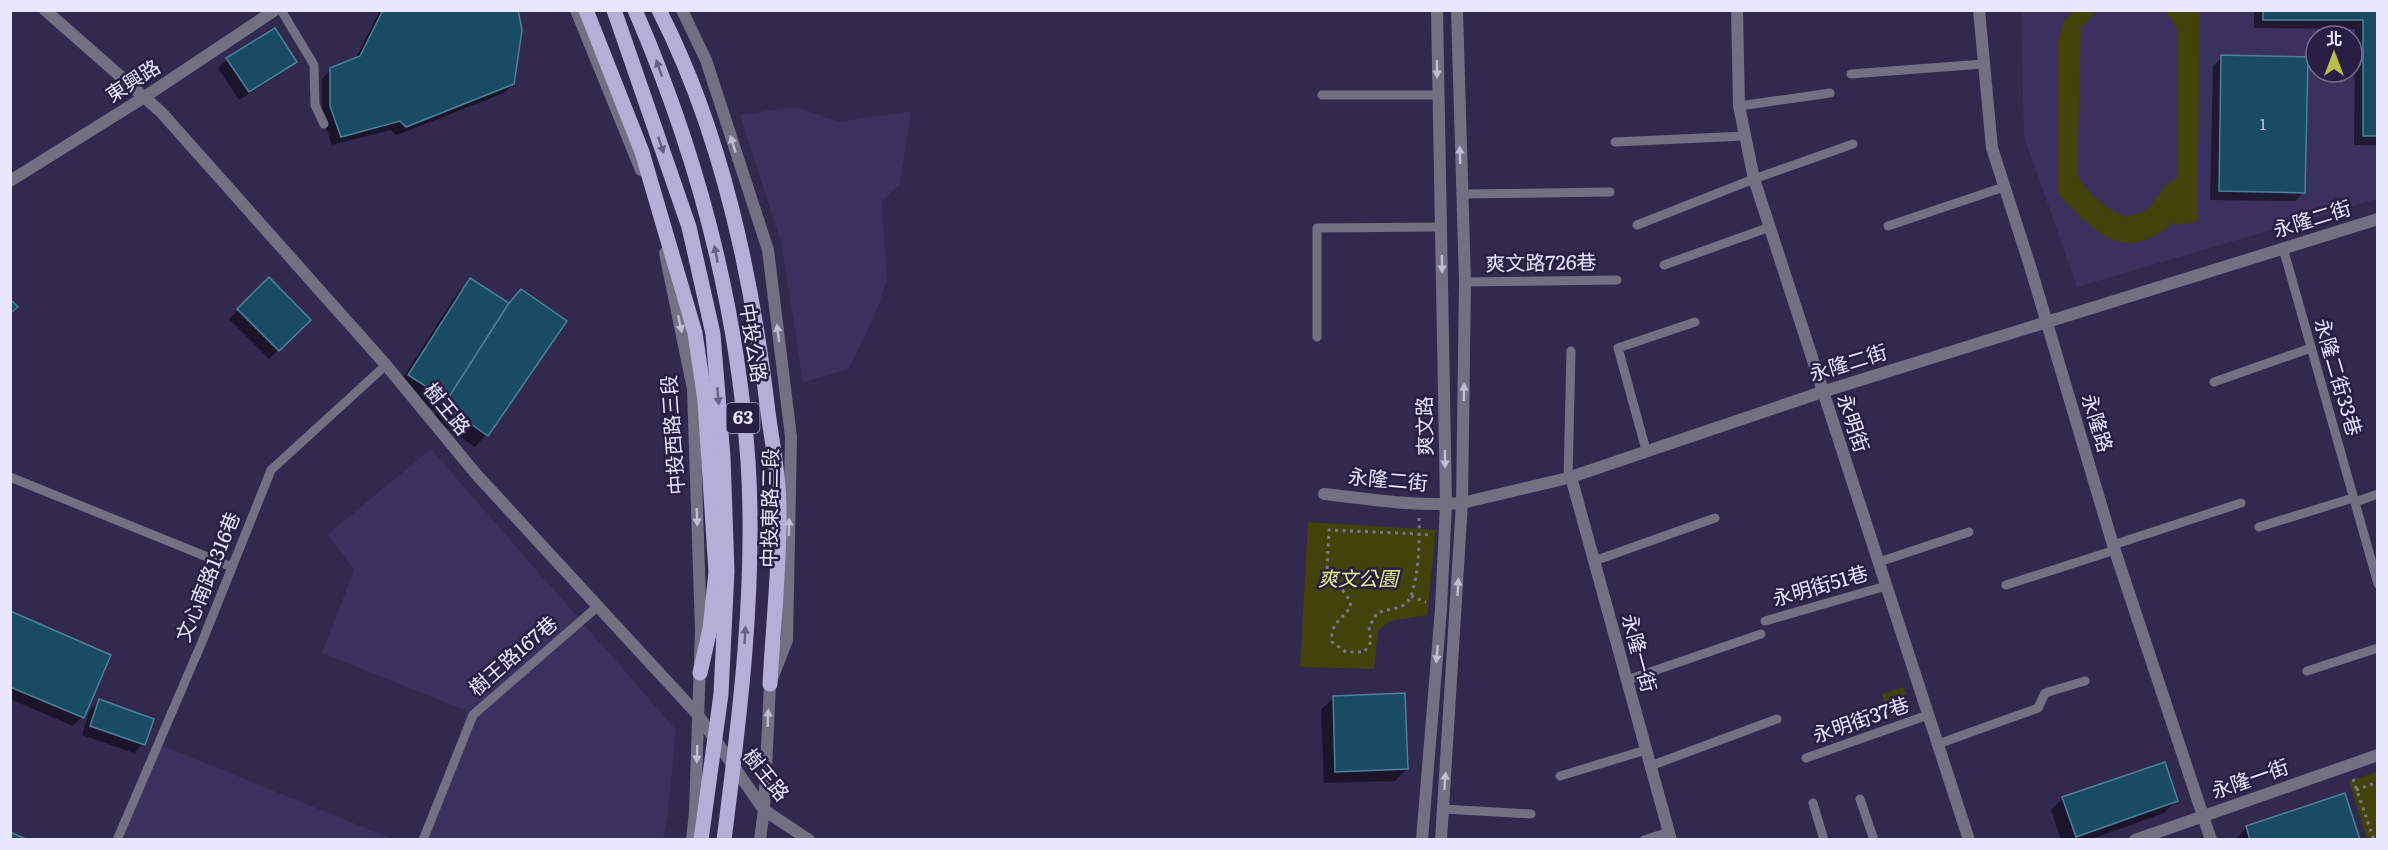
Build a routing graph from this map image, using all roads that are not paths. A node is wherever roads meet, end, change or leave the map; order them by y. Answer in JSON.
{"nodes":[{"id":1,"x":45,"y":10,"type":"edge"},
{"id":2,"x":275,"y":10,"type":"edge"},
{"id":3,"x":281,"y":10,"type":"edge"},
{"id":4,"x":576,"y":10,"type":"edge"},
{"id":5,"x":586,"y":10,"type":"edge"},
{"id":6,"x":614,"y":10,"type":"edge"},
{"id":7,"x":635,"y":10,"type":"edge"},
{"id":8,"x":659,"y":10,"type":"edge"},
{"id":9,"x":681,"y":10,"type":"edge"},
{"id":10,"x":1437,"y":10,"type":"edge"},
{"id":11,"x":1457,"y":10,"type":"edge"},
{"id":12,"x":1737,"y":10,"type":"edge"},
{"id":13,"x":1979,"y":10,"type":"edge"},
{"id":14,"x":1983,"y":64,"type":"junction"},
{"id":15,"x":1851,"y":74,"type":"dead end"},
{"id":16,"x":1830,"y":93,"type":"dead end"},
{"id":17,"x":1322,"y":95,"type":"dead end"},
{"id":18,"x":1438,"y":95,"type":"junction"},
{"id":19,"x":143,"y":98,"type":"junction"},
{"id":20,"x":1739,"y":106,"type":"junction"},
{"id":21,"x":324,"y":124,"type":"dead end"},
{"id":22,"x":1745,"y":136,"type":"junction"},
{"id":23,"x":1615,"y":142,"type":"dead end"},
{"id":24,"x":1853,"y":144,"type":"dead end"},
{"id":25,"x":1754,"y":178,"type":"junction"},
{"id":26,"x":10,"y":181,"type":"edge"},
{"id":27,"x":2004,"y":187,"type":"junction"},
{"id":28,"x":1610,"y":192,"type":"dead end"},
{"id":29,"x":1461,"y":194,"type":"junction"},
{"id":30,"x":2378,"y":219,"type":"edge"},
{"id":31,"x":1637,"y":225,"type":"dead end"},
{"id":32,"x":1888,"y":225,"type":"dead end"},
{"id":33,"x":1441,"y":227,"type":"junction"},
{"id":34,"x":1770,"y":227,"type":"junction"},
{"id":35,"x":2283,"y":248,"type":"junction"},
{"id":36,"x":1664,"y":265,"type":"dead end"},
{"id":37,"x":1617,"y":280,"type":"dead end"},
{"id":38,"x":1465,"y":282,"type":"junction"},
{"id":39,"x":1695,"y":322,"type":"dead end"},
{"id":40,"x":2046,"y":322,"type":"junction"},
{"id":41,"x":1317,"y":338,"type":"dead end"},
{"id":42,"x":2311,"y":348,"type":"junction"},
{"id":43,"x":1571,"y":351,"type":"dead end"},
{"id":44,"x":386,"y":365,"type":"junction"},
{"id":45,"x":2214,"y":382,"type":"dead end"},
{"id":46,"x":1822,"y":392,"type":"junction"},
{"id":47,"x":1646,"y":450,"type":"junction"},
{"id":48,"x":10,"y":477,"type":"edge"},
{"id":49,"x":1569,"y":478,"type":"junction"},
{"id":50,"x":1324,"y":494,"type":"dead end"},
{"id":51,"x":2378,"y":494,"type":"edge"},
{"id":52,"x":2354,"y":500,"type":"junction"},
{"id":53,"x":1462,"y":503,"type":"junction"},
{"id":54,"x":2241,"y":503,"type":"dead end"},
{"id":55,"x":1446,"y":504,"type":"junction"},
{"id":56,"x":1715,"y":518,"type":"dead end"},
{"id":57,"x":2259,"y":527,"type":"dead end"},
{"id":58,"x":1969,"y":532,"type":"dead end"},
{"id":59,"x":2114,"y":547,"type":"junction"},
{"id":60,"x":1594,"y":561,"type":"junction"},
{"id":61,"x":1879,"y":562,"type":"junction"},
{"id":62,"x":232,"y":567,"type":"junction"},
{"id":63,"x":2378,"y":584,"type":"edge"},
{"id":64,"x":2006,"y":585,"type":"dead end"},
{"id":65,"x":1886,"y":586,"type":"junction"},
{"id":66,"x":597,"y":607,"type":"junction"},
{"id":67,"x":1765,"y":621,"type":"dead end"},
{"id":68,"x":1761,"y":634,"type":"dead end"},
{"id":69,"x":2378,"y":648,"type":"edge"},
{"id":70,"x":2307,"y":670,"type":"dead end"},
{"id":71,"x":700,"y":673,"type":"junction"},
{"id":72,"x":1627,"y":680,"type":"junction"},
{"id":73,"x":2085,"y":681,"type":"dead end"},
{"id":74,"x":770,"y":684,"type":"junction"},
{"id":75,"x":698,"y":715,"type":"junction"},
{"id":76,"x":1928,"y":715,"type":"junction"},
{"id":77,"x":1777,"y":719,"type":"dead end"},
{"id":78,"x":1938,"y":744,"type":"junction"},
{"id":79,"x":1646,"y":750,"type":"junction"},
{"id":80,"x":2378,"y":755,"type":"edge"},
{"id":81,"x":1806,"y":758,"type":"dead end"},
{"id":82,"x":1650,"y":766,"type":"junction"},
{"id":83,"x":1560,"y":776,"type":"dead end"},
{"id":84,"x":1860,"y":799,"type":"dead end"},
{"id":85,"x":1813,"y":803,"type":"dead end"},
{"id":86,"x":1443,"y":809,"type":"junction"},
{"id":87,"x":764,"y":810,"type":"junction"},
{"id":88,"x":1531,"y":814,"type":"dead end"},
{"id":89,"x":2203,"y":815,"type":"junction"},
{"id":90,"x":1670,"y":836,"type":"edge"},
{"id":91,"x":117,"y":840,"type":"edge"},
{"id":92,"x":423,"y":840,"type":"edge"},
{"id":93,"x":692,"y":840,"type":"edge"},
{"id":94,"x":701,"y":840,"type":"edge"},
{"id":95,"x":724,"y":840,"type":"edge"},
{"id":96,"x":760,"y":840,"type":"edge"},
{"id":97,"x":809,"y":840,"type":"edge"},
{"id":98,"x":1422,"y":840,"type":"edge"},
{"id":99,"x":1441,"y":840,"type":"edge"},
{"id":100,"x":1644,"y":840,"type":"edge"},
{"id":101,"x":1824,"y":840,"type":"edge"},
{"id":102,"x":1874,"y":840,"type":"edge"},
{"id":103,"x":1969,"y":840,"type":"edge"},
{"id":104,"x":2135,"y":840,"type":"edge"},
{"id":105,"x":2211,"y":840,"type":"edge"}],
"edges":[{"from":1,"to":19,"type":"street","name":"樹王路"},
{"from":2,"to":19,"type":"street","name":"東興路"},
{"from":3,"to":21,"type":"lane"},
{"from":4,"to":71,"type":"street","name":"中投西路三段","one_way":true},
{"from":5,"to":71,"type":"main road"},
{"from":6,"to":94,"type":"main road","name":"中投公路","number":"63","one_way":true,"bridge":true},
{"from":95,"to":7,"type":"main road","name":"中投公路","number":"63","one_way":true,"bridge":true},
{"from":8,"to":74,"type":"main road"},
{"from":74,"to":9,"type":"street","name":"中投東路三段","one_way":true},
{"from":10,"to":18,"type":"street","name":"爽文路","one_way":true},
{"from":29,"to":11,"type":"street","name":"爽文路","one_way":true},
{"from":12,"to":20,"type":"street","name":"永明街"},
{"from":13,"to":14,"type":"street","name":"永隆路"},
{"from":14,"to":15,"type":"lane"},
{"from":14,"to":27,"type":"street","name":"永隆路"},
{"from":16,"to":20,"type":"lane"},
{"from":17,"to":18,"type":"lane"},
{"from":18,"to":33,"type":"street","name":"爽文路"},
{"from":19,"to":26,"type":"street","name":"東興路"},
{"from":19,"to":44,"type":"street","name":"樹王路"},
{"from":20,"to":22,"type":"street","name":"永明街"},
{"from":22,"to":23,"type":"lane"},
{"from":22,"to":25,"type":"street","name":"永明街"},
{"from":24,"to":25,"type":"lane"},
{"from":25,"to":31,"type":"lane"},
{"from":25,"to":34,"type":"street","name":"永明街"},
{"from":27,"to":32,"type":"lane"},
{"from":27,"to":40,"type":"street","name":"永隆路"},
{"from":28,"to":29,"type":"lane"},
{"from":29,"to":38,"type":"street","name":"爽文路"},
{"from":30,"to":35,"type":"street","name":"永隆二街"},
{"from":33,"to":41,"type":"lane"},
{"from":33,"to":55,"type":"street","name":"爽文路","one_way":true},
{"from":34,"to":36,"type":"lane"},
{"from":34,"to":46,"type":"street","name":"永明街"},
{"from":35,"to":40,"type":"street","name":"永隆二街"},
{"from":35,"to":42,"type":"lane","name":"永隆二街33巷"},
{"from":37,"to":38,"type":"lane","name":"爽文路726巷"},
{"from":53,"to":38,"type":"street","name":"爽文路","one_way":true},
{"from":39,"to":47,"type":"lane"},
{"from":40,"to":46,"type":"street","name":"永隆二街"},
{"from":40,"to":59,"type":"street","name":"永隆路"},
{"from":42,"to":45,"type":"lane"},
{"from":42,"to":52,"type":"lane","name":"永隆二街33巷"},
{"from":43,"to":49,"type":"lane"},
{"from":44,"to":62,"type":"lane","name":"文心南路1316巷"},
{"from":44,"to":66,"type":"street","name":"樹王路"},
{"from":46,"to":47,"type":"street","name":"永隆二街"},
{"from":46,"to":61,"type":"street","name":"永明街"},
{"from":47,"to":49,"type":"street","name":"永隆二街"},
{"from":48,"to":62,"type":"lane"},
{"from":49,"to":53,"type":"street","name":"永隆二街"},
{"from":49,"to":60,"type":"street","name":"永隆一街"},
{"from":50,"to":55,"type":"street","name":"永隆二街"},
{"from":51,"to":52,"type":"lane"},
{"from":52,"to":57,"type":"lane"},
{"from":52,"to":63,"type":"lane","name":"永隆二街33巷"},
{"from":53,"to":55,"type":"street","name":"永隆二街"},
{"from":86,"to":53,"type":"street","name":"爽文路","one_way":true},
{"from":54,"to":59,"type":"lane"},
{"from":55,"to":98,"type":"street","name":"爽文路","one_way":true},
{"from":56,"to":60,"type":"lane"},
{"from":58,"to":61,"type":"lane"},
{"from":59,"to":64,"type":"lane"},
{"from":59,"to":89,"type":"street","name":"永隆路"},
{"from":60,"to":72,"type":"street","name":"永隆一街"},
{"from":61,"to":65,"type":"street","name":"永明街"},
{"from":62,"to":91,"type":"lane","name":"文心南路1316巷"},
{"from":65,"to":67,"type":"lane","name":"永明街51巷"},
{"from":65,"to":76,"type":"street","name":"永明街"},
{"from":66,"to":75,"type":"street","name":"樹王路"},
{"from":66,"to":92,"type":"lane","name":"樹王路167巷"},
{"from":68,"to":72,"type":"lane"},
{"from":69,"to":70,"type":"lane"},
{"from":71,"to":75,"type":"street","name":"中投西路三段"},
{"from":72,"to":79,"type":"street","name":"永隆一街"},
{"from":73,"to":78,"type":"lane"},
{"from":87,"to":74,"type":"street","name":"中投東路三段","one_way":true},
{"from":75,"to":87,"type":"street","name":"樹王路"},
{"from":75,"to":93,"type":"street","name":"中投西路三段","one_way":true},
{"from":76,"to":78,"type":"street","name":"永明街"},
{"from":76,"to":81,"type":"lane","name":"永明街37巷"},
{"from":77,"to":82,"type":"lane"},
{"from":78,"to":103,"type":"street","name":"永明街"},
{"from":79,"to":82,"type":"street","name":"永隆一街"},
{"from":79,"to":83,"type":"lane"},
{"from":80,"to":89,"type":"street","name":"永隆一街"},
{"from":82,"to":90,"type":"street","name":"永隆一街"},
{"from":84,"to":102,"type":"lane"},
{"from":85,"to":101,"type":"lane"},
{"from":86,"to":88,"type":"lane"},
{"from":86,"to":99,"type":"street","name":"爽文路"},
{"from":87,"to":96,"type":"street","name":"中投東路三段"},
{"from":87,"to":97,"type":"street","name":"樹王路"},
{"from":89,"to":104,"type":"street","name":"永隆一街"},
{"from":89,"to":105,"type":"street","name":"永隆路"},
{"from":90,"to":100,"type":"lane"}]}
